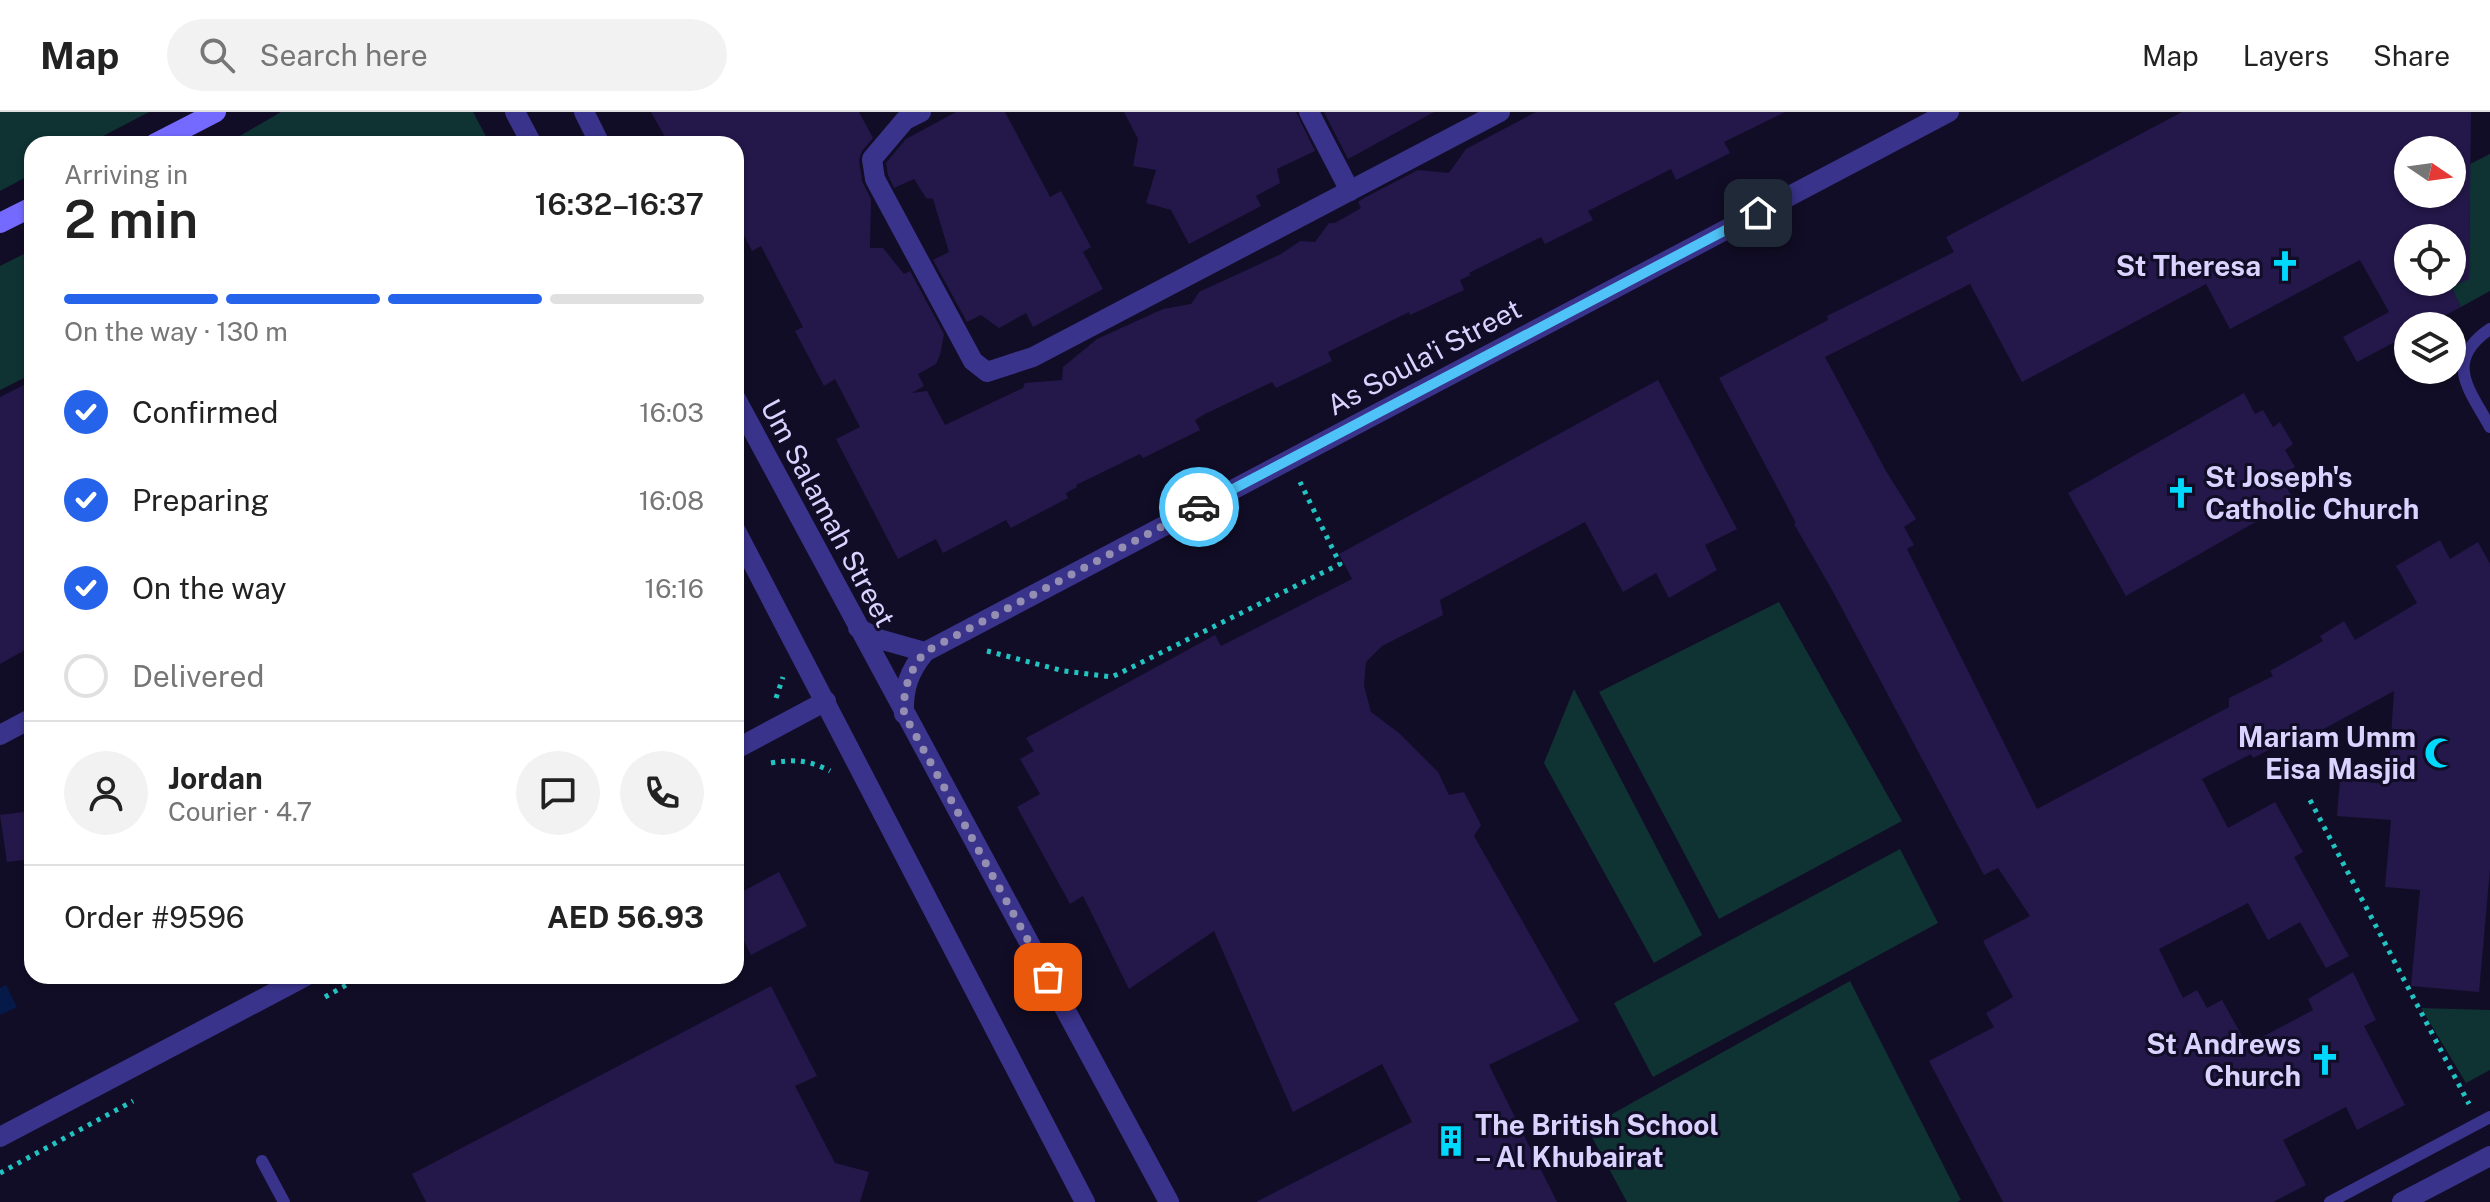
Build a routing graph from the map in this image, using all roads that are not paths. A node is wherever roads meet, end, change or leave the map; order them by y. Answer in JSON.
{"nodes":[{"id":1,"x":216,"y":112,"type":"edge"},
{"id":2,"x":515,"y":112,"type":"edge"},
{"id":3,"x":584,"y":112,"type":"edge"},
{"id":4,"x":921,"y":112,"type":"edge"},
{"id":5,"x":1309,"y":112,"type":"edge"},
{"id":6,"x":1500,"y":112,"type":"edge"},
{"id":7,"x":1949,"y":112,"type":"edge"},
{"id":8,"x":170,"y":136,"type":"edge"},
{"id":9,"x":528,"y":136,"type":"edge"},
{"id":10,"x":596,"y":136,"type":"edge"},
{"id":11,"x":1350,"y":191,"type":"junction"},
{"id":12,"x":24,"y":211,"type":"edge"},
{"id":13,"x":0,"y":223,"type":"edge"},
{"id":14,"x":2490,"y":329,"type":"edge"},
{"id":15,"x":744,"y":414,"type":"edge"},
{"id":16,"x":2490,"y":427,"type":"edge"},
{"id":17,"x":744,"y":546,"type":"edge"},
{"id":18,"x":858,"y":628,"type":"junction"},
{"id":19,"x":925,"y":652,"type":"junction"},
{"id":20,"x":826,"y":701,"type":"junction"},
{"id":21,"x":904,"y":714,"type":"junction"},
{"id":22,"x":24,"y":722,"type":"edge"},
{"id":23,"x":0,"y":735,"type":"edge"},
{"id":24,"x":744,"y":745,"type":"edge"},
{"id":25,"x":291,"y":984,"type":"edge"},
{"id":26,"x":2484,"y":1120,"type":"edge"},
{"id":27,"x":0,"y":1137,"type":"edge"},
{"id":28,"x":2490,"y":1156,"type":"edge"},
{"id":29,"x":262,"y":1161,"type":"dead end"},
{"id":30,"x":284,"y":1202,"type":"edge"},
{"id":31,"x":1085,"y":1202,"type":"edge"},
{"id":32,"x":1169,"y":1202,"type":"edge"},
{"id":33,"x":2330,"y":1202,"type":"edge"},
{"id":34,"x":2402,"y":1202,"type":"edge"}],
"edges":[{"from":1,"to":8,"type":"main road"},
{"from":2,"to":9,"type":"street"},
{"from":3,"to":10,"type":"street"},
{"from":4,"to":11,"type":"street"},
{"from":5,"to":11,"type":"street"},
{"from":6,"to":11,"type":"street"},
{"from":7,"to":19,"type":"street","name":"As Soula'i Street"},
{"from":12,"to":13,"type":"main road"},
{"from":14,"to":16,"type":"lane"},
{"from":15,"to":18,"type":"street","name":"Um Salamah Street"},
{"from":17,"to":20,"type":"street"},
{"from":18,"to":19,"type":"street"},
{"from":18,"to":21,"type":"street","name":"Um Salamah Street"},
{"from":19,"to":21,"type":"street"},
{"from":20,"to":24,"type":"street"},
{"from":20,"to":31,"type":"street"},
{"from":21,"to":32,"type":"street","name":"Um Salamah Street"},
{"from":22,"to":23,"type":"street"},
{"from":25,"to":27,"type":"street"},
{"from":26,"to":33,"type":"lane"},
{"from":28,"to":34,"type":"street"},
{"from":29,"to":30,"type":"lane"}]}
